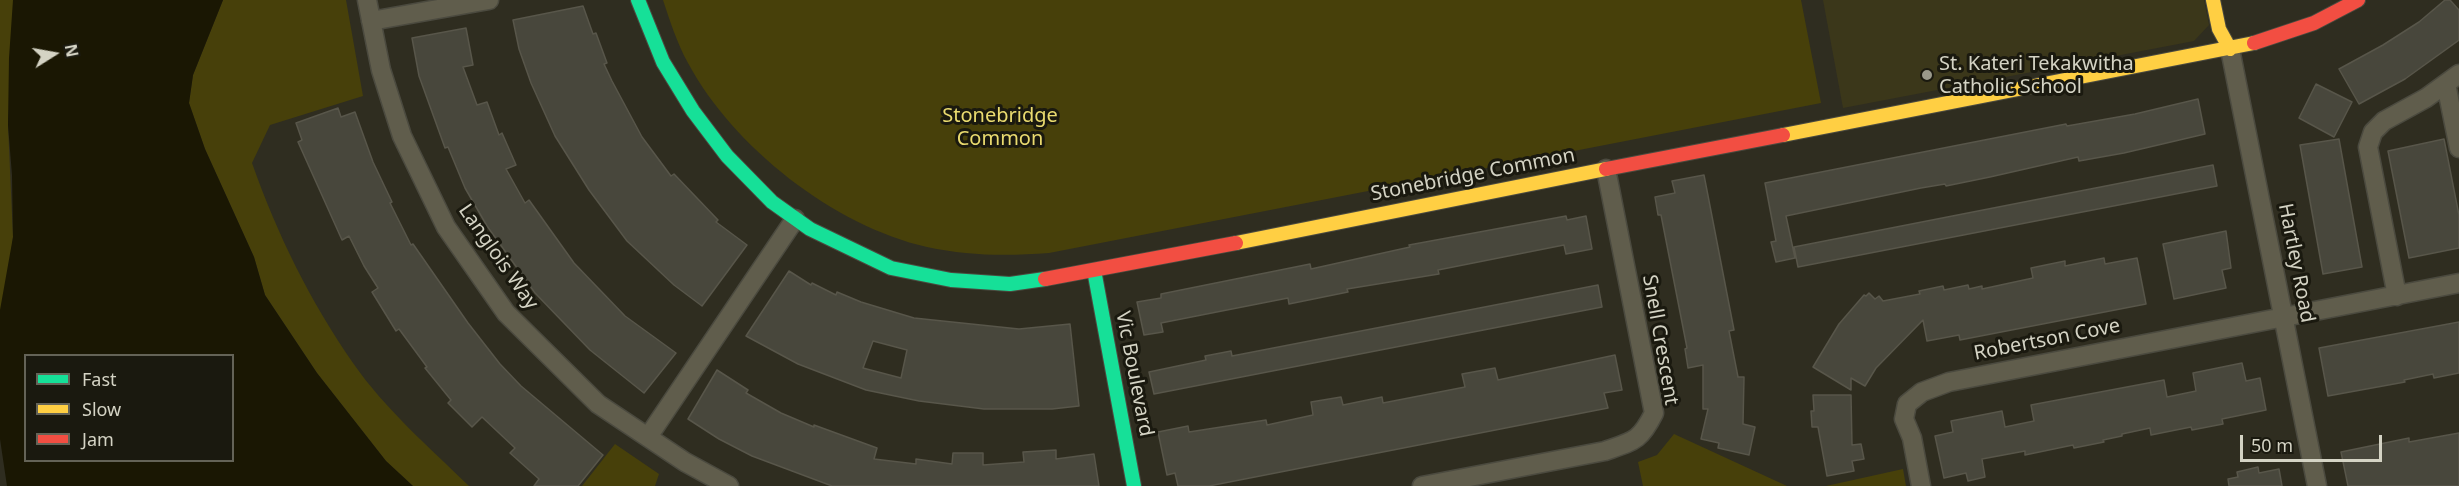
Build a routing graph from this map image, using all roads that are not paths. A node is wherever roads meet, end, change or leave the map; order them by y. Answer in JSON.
{"nodes":[{"id":1,"x":367,"y":0,"type":"edge"},
{"id":2,"x":489,"y":0,"type":"edge"},
{"id":3,"x":638,"y":0,"type":"edge"},
{"id":4,"x":2213,"y":0,"type":"edge"},
{"id":5,"x":2358,"y":0,"type":"edge"},
{"id":6,"x":371,"y":21,"type":"junction"},
{"id":7,"x":2234,"y":26,"type":"dead end"},
{"id":8,"x":2230,"y":49,"type":"junction"},
{"id":9,"x":2453,"y":79,"type":"edge"},
{"id":10,"x":2459,"y":148,"type":"edge"},
{"id":11,"x":1606,"y":169,"type":"junction"},
{"id":12,"x":795,"y":219,"type":"junction"},
{"id":13,"x":1094,"y":270,"type":"junction"},
{"id":14,"x":2459,"y":283,"type":"edge"},
{"id":15,"x":2397,"y":296,"type":"junction"},
{"id":16,"x":2284,"y":317,"type":"junction"},
{"id":17,"x":648,"y":437,"type":"junction"},
{"id":18,"x":729,"y":486,"type":"edge"},
{"id":19,"x":1134,"y":486,"type":"edge"},
{"id":20,"x":1422,"y":486,"type":"edge"},
{"id":21,"x":1921,"y":486,"type":"edge"},
{"id":22,"x":2317,"y":486,"type":"edge"}],
"edges":[{"from":1,"to":6,"type":"street","name":"Langlois Way"},
{"from":2,"to":6,"type":"street"},
{"from":3,"to":12,"type":"street","name":"Stonebridge Common"},
{"from":4,"to":8,"type":"street","name":"Hartley Road"},
{"from":5,"to":8,"type":"street","name":"Stonebridge Common"},
{"from":6,"to":17,"type":"street","name":"Langlois Way"},
{"from":7,"to":8,"type":"street","name":"Hartley Road"},
{"from":8,"to":11,"type":"street","name":"Stonebridge Common"},
{"from":8,"to":16,"type":"street","name":"Hartley Road"},
{"from":9,"to":10,"type":"street"},
{"from":9,"to":15,"type":"street"},
{"from":11,"to":13,"type":"street","name":"Stonebridge Common"},
{"from":11,"to":20,"type":"street","name":"Snell Crescent"},
{"from":12,"to":13,"type":"street","name":"Stonebridge Common"},
{"from":12,"to":17,"type":"street"},
{"from":13,"to":19,"type":"street","name":"Vic Boulevard"},
{"from":14,"to":15,"type":"street","name":"Robertson Cove"},
{"from":15,"to":16,"type":"street","name":"Robertson Cove"},
{"from":16,"to":21,"type":"street","name":"Robertson Cove"},
{"from":16,"to":22,"type":"street","name":"Hartley Road"},
{"from":17,"to":18,"type":"street","name":"Langlois Way"}]}
